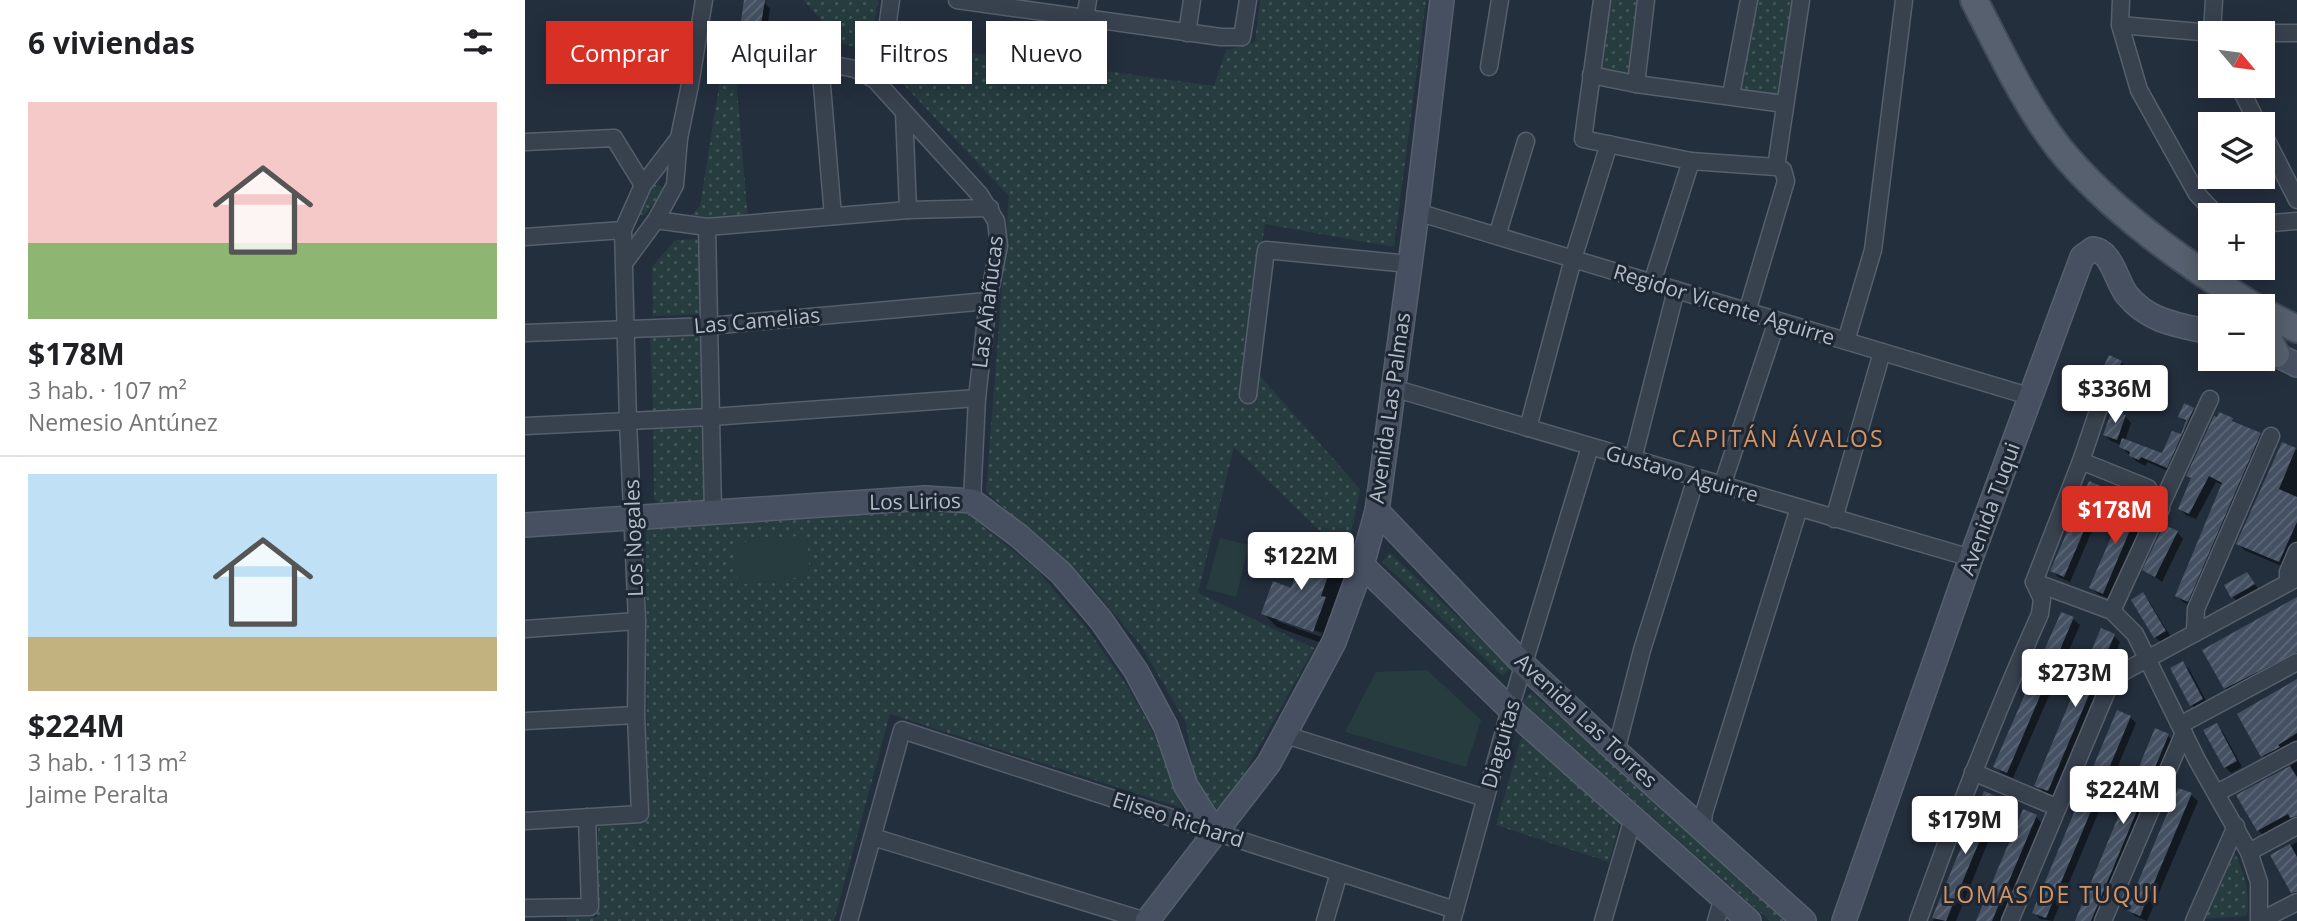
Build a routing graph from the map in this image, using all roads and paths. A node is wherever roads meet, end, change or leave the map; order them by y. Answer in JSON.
{"nodes":[{"id":1,"x":703,"y":0,"type":"edge"},
{"id":2,"x":891,"y":0,"type":"edge"},
{"id":3,"x":957,"y":0,"type":"edge"},
{"id":4,"x":1088,"y":0,"type":"edge"},
{"id":5,"x":1192,"y":0,"type":"edge"},
{"id":6,"x":1248,"y":0,"type":"edge"},
{"id":7,"x":1441,"y":0,"type":"edge"},
{"id":8,"x":1500,"y":0,"type":"edge"},
{"id":9,"x":1602,"y":0,"type":"edge"},
{"id":10,"x":1647,"y":0,"type":"edge"},
{"id":11,"x":1749,"y":0,"type":"edge"},
{"id":12,"x":1801,"y":0,"type":"edge"},
{"id":13,"x":1905,"y":0,"type":"edge"},
{"id":14,"x":1974,"y":0,"type":"edge"},
{"id":15,"x":2121,"y":0,"type":"edge"},
{"id":16,"x":2214,"y":0,"type":"edge"},
{"id":17,"x":1085,"y":18,"type":"junction"},
{"id":18,"x":888,"y":21,"type":"edge"},
{"id":19,"x":2213,"y":21,"type":"edge"},
{"id":20,"x":2120,"y":25,"type":"junction"},
{"id":21,"x":2198,"y":32,"type":"edge"},
{"id":22,"x":1187,"y":33,"type":"junction"},
{"id":23,"x":2275,"y":33,"type":"edge"},
{"id":24,"x":2297,"y":33,"type":"edge"},
{"id":25,"x":1489,"y":67,"type":"dead end"},
{"id":26,"x":1591,"y":75,"type":"junction"},
{"id":27,"x":1636,"y":84,"type":"junction"},
{"id":28,"x":1731,"y":96,"type":"junction"},
{"id":29,"x":1784,"y":104,"type":"junction"},
{"id":30,"x":904,"y":112,"type":"junction"},
{"id":31,"x":679,"y":138,"type":"junction"},
{"id":32,"x":1526,"y":141,"type":"dead end"},
{"id":33,"x":525,"y":142,"type":"edge"},
{"id":34,"x":1609,"y":144,"type":"junction"},
{"id":35,"x":2275,"y":157,"type":"edge"},
{"id":36,"x":1691,"y":161,"type":"junction"},
{"id":37,"x":1780,"y":169,"type":"junction"},
{"id":38,"x":643,"y":185,"type":"junction"},
{"id":39,"x":2297,"y":200,"type":"edge"},
{"id":40,"x":2206,"y":203,"type":"edge"},
{"id":41,"x":990,"y":208,"type":"junction"},
{"id":42,"x":908,"y":210,"type":"junction"},
{"id":43,"x":1417,"y":212,"type":"junction"},
{"id":44,"x":833,"y":216,"type":"junction"},
{"id":45,"x":656,"y":220,"type":"junction"},
{"id":46,"x":2297,"y":220,"type":"edge"},
{"id":47,"x":2275,"y":223,"type":"edge"},
{"id":48,"x":707,"y":227,"type":"junction"},
{"id":49,"x":623,"y":230,"type":"junction"},
{"id":50,"x":1497,"y":236,"type":"junction"},
{"id":51,"x":525,"y":237,"type":"edge"},
{"id":52,"x":1573,"y":259,"type":"junction"},
{"id":53,"x":625,"y":262,"type":"junction"},
{"id":54,"x":1409,"y":264,"type":"junction"},
{"id":55,"x":1652,"y":283,"type":"junction"},
{"id":56,"x":1677,"y":290,"type":"junction"},
{"id":57,"x":2234,"y":294,"type":"edge"},
{"id":58,"x":988,"y":301,"type":"junction"},
{"id":59,"x":1747,"y":312,"type":"junction"},
{"id":60,"x":2275,"y":318,"type":"edge"},
{"id":61,"x":1777,"y":321,"type":"junction"},
{"id":62,"x":709,"y":326,"type":"junction"},
{"id":63,"x":627,"y":329,"type":"junction"},
{"id":64,"x":2198,"y":330,"type":"edge"},
{"id":65,"x":2297,"y":330,"type":"edge"},
{"id":66,"x":525,"y":333,"type":"edge"},
{"id":67,"x":1846,"y":341,"type":"junction"},
{"id":68,"x":1882,"y":352,"type":"junction"},
{"id":69,"x":1393,"y":388,"type":"junction"},
{"id":70,"x":1248,"y":395,"type":"dead end"},
{"id":71,"x":2032,"y":397,"type":"junction"},
{"id":72,"x":977,"y":398,"type":"junction"},
{"id":73,"x":2102,"y":399,"type":"dead end"},
{"id":74,"x":2210,"y":399,"type":"dead end"},
{"id":75,"x":711,"y":417,"type":"junction"},
{"id":76,"x":628,"y":422,"type":"junction"},
{"id":77,"x":525,"y":426,"type":"edge"},
{"id":78,"x":1528,"y":428,"type":"junction"},
{"id":79,"x":2271,"y":436,"type":"dead end"},
{"id":80,"x":1590,"y":447,"type":"junction"},
{"id":81,"x":1633,"y":459,"type":"junction"},
{"id":82,"x":2081,"y":461,"type":"junction"},
{"id":83,"x":1696,"y":478,"type":"junction"},
{"id":84,"x":1722,"y":486,"type":"junction"},
{"id":85,"x":972,"y":501,"type":"junction"},
{"id":86,"x":1799,"y":509,"type":"junction"},
{"id":87,"x":2161,"y":509,"type":"junction"},
{"id":88,"x":1377,"y":511,"type":"junction"},
{"id":89,"x":713,"y":512,"type":"junction"},
{"id":90,"x":634,"y":517,"type":"junction"},
{"id":91,"x":1834,"y":519,"type":"junction"},
{"id":92,"x":525,"y":524,"type":"edge"},
{"id":93,"x":2297,"y":551,"type":"edge"},
{"id":94,"x":1971,"y":558,"type":"junction"},
{"id":95,"x":1362,"y":565,"type":"junction"},
{"id":96,"x":2293,"y":580,"type":"edge"},
{"id":97,"x":2034,"y":583,"type":"junction"},
{"id":98,"x":2112,"y":611,"type":"junction"},
{"id":99,"x":638,"y":621,"type":"junction"},
{"id":100,"x":525,"y":629,"type":"edge"},
{"id":101,"x":2195,"y":633,"type":"junction"},
{"id":102,"x":2148,"y":659,"type":"junction"},
{"id":103,"x":2297,"y":662,"type":"edge"},
{"id":104,"x":1524,"y":665,"type":"junction"},
{"id":105,"x":1510,"y":709,"type":"junction"},
{"id":106,"x":636,"y":715,"type":"junction"},
{"id":107,"x":525,"y":721,"type":"edge"},
{"id":108,"x":2182,"y":729,"type":"junction"},
{"id":109,"x":1286,"y":735,"type":"junction"},
{"id":110,"x":2297,"y":750,"type":"edge"},
{"id":111,"x":1616,"y":751,"type":"junction"},
{"id":112,"x":1973,"y":772,"type":"junction"},
{"id":113,"x":2217,"y":793,"type":"junction"},
{"id":114,"x":1485,"y":798,"type":"junction"},
{"id":115,"x":2056,"y":807,"type":"junction"},
{"id":116,"x":587,"y":817,"type":"junction"},
{"id":117,"x":1633,"y":818,"type":"junction"},
{"id":118,"x":525,"y":821,"type":"edge"},
{"id":119,"x":2236,"y":826,"type":"junction"},
{"id":120,"x":2297,"y":826,"type":"edge"},
{"id":121,"x":1702,"y":829,"type":"junction"},
{"id":122,"x":1215,"y":832,"type":"junction"},
{"id":123,"x":873,"y":837,"type":"junction"},
{"id":124,"x":2249,"y":852,"type":"junction"},
{"id":125,"x":1339,"y":873,"type":"junction"},
{"id":126,"x":1723,"y":898,"type":"junction"},
{"id":127,"x":2297,"y":902,"type":"edge"},
{"id":128,"x":525,"y":908,"type":"edge"},
{"id":129,"x":559,"y":914,"type":"edge"},
{"id":130,"x":1111,"y":916,"type":"edge"},
{"id":131,"x":1453,"y":916,"type":"edge"},
{"id":132,"x":849,"y":921,"type":"edge"},
{"id":133,"x":1147,"y":921,"type":"edge"},
{"id":134,"x":1325,"y":921,"type":"edge"},
{"id":135,"x":1603,"y":921,"type":"edge"},
{"id":136,"x":1716,"y":921,"type":"edge"},
{"id":137,"x":1749,"y":921,"type":"edge"},
{"id":138,"x":1804,"y":921,"type":"edge"},
{"id":139,"x":1844,"y":921,"type":"edge"},
{"id":140,"x":1918,"y":921,"type":"edge"},
{"id":141,"x":2010,"y":921,"type":"edge"},
{"id":142,"x":2103,"y":921,"type":"edge"},
{"id":143,"x":2194,"y":921,"type":"edge"},
{"id":144,"x":2260,"y":921,"type":"edge"}],
"edges":[{"from":1,"to":31,"type":"street","name":"Los Nogales"},
{"from":2,"to":18,"type":"street"},
{"from":3,"to":17,"type":"street"},
{"from":4,"to":17,"type":"street"},
{"from":5,"to":22,"type":"street"},
{"from":6,"to":22,"type":"street"},
{"from":7,"to":43,"type":"street","name":"Avenida Las Palmas"},
{"from":8,"to":25,"type":"street"},
{"from":9,"to":26,"type":"street"},
{"from":10,"to":27,"type":"street"},
{"from":11,"to":28,"type":"street"},
{"from":12,"to":29,"type":"street"},
{"from":13,"to":67,"type":"street"},
{"from":14,"to":57,"type":"main road"},
{"from":15,"to":20,"type":"street"},
{"from":16,"to":19,"type":"street"},
{"from":17,"to":22,"type":"street"},
{"from":20,"to":21,"type":"street"},
{"from":20,"to":40,"type":"street"},
{"from":23,"to":24,"type":"street"},
{"from":26,"to":27,"type":"street"},
{"from":26,"to":34,"type":"street"},
{"from":27,"to":28,"type":"street"},
{"from":28,"to":29,"type":"street"},
{"from":29,"to":37,"type":"street"},
{"from":30,"to":41,"type":"street","name":"Las Añañucas"},
{"from":30,"to":42,"type":"street"},
{"from":30,"to":44,"type":"street","name":"Las Añañucas"},
{"from":31,"to":38,"type":"street","name":"Los Nogales"},
{"from":31,"to":45,"type":"street","name":"Los Nogales"},
{"from":32,"to":50,"type":"street"},
{"from":33,"to":38,"type":"street"},
{"from":34,"to":36,"type":"street"},
{"from":34,"to":52,"type":"street"},
{"from":35,"to":39,"type":"street"},
{"from":36,"to":37,"type":"street"},
{"from":36,"to":55,"type":"street"},
{"from":37,"to":59,"type":"street"},
{"from":38,"to":49,"type":"street","name":"Los Nogales"},
{"from":41,"to":42,"type":"street"},
{"from":41,"to":58,"type":"street","name":"Las Añañucas"},
{"from":42,"to":44,"type":"street"},
{"from":43,"to":50,"type":"street","name":"Regidor Vicente Aguirre"},
{"from":43,"to":54,"type":"street","name":"Avenida Las Palmas"},
{"from":44,"to":48,"type":"street"},
{"from":45,"to":48,"type":"street"},
{"from":45,"to":53,"type":"street","name":"Los Nogales"},
{"from":46,"to":47,"type":"street"},
{"from":48,"to":62,"type":"street"},
{"from":49,"to":51,"type":"street"},
{"from":49,"to":53,"type":"street","name":"Los Nogales"},
{"from":50,"to":52,"type":"street","name":"Regidor Vicente Aguirre"},
{"from":52,"to":55,"type":"street","name":"Regidor Vicente Aguirre"},
{"from":52,"to":78,"type":"street"},
{"from":53,"to":63,"type":"street","name":"Los Nogales"},
{"from":54,"to":69,"type":"street","name":"Avenida Las Palmas"},
{"from":54,"to":70,"type":"street"},
{"from":55,"to":56,"type":"street","name":"Regidor Vicente Aguirre"},
{"from":56,"to":59,"type":"street","name":"Regidor Vicente Aguirre"},
{"from":56,"to":81,"type":"street"},
{"from":58,"to":62,"type":"street","name":"Las Camelias"},
{"from":58,"to":72,"type":"street","name":"Las Añañucas"},
{"from":59,"to":61,"type":"street","name":"Regidor Vicente Aguirre"},
{"from":60,"to":65,"type":"main road"},
{"from":61,"to":67,"type":"street","name":"Regidor Vicente Aguirre"},
{"from":61,"to":84,"type":"street"},
{"from":62,"to":63,"type":"street","name":"Las Camelias"},
{"from":62,"to":75,"type":"street"},
{"from":63,"to":66,"type":"street","name":"Las Camelias"},
{"from":63,"to":76,"type":"street","name":"Los Nogales"},
{"from":64,"to":71,"type":"street","name":"Avenida Tuqui"},
{"from":67,"to":68,"type":"street","name":"Regidor Vicente Aguirre"},
{"from":68,"to":71,"type":"street","name":"Regidor Vicente Aguirre"},
{"from":68,"to":91,"type":"street"},
{"from":69,"to":78,"type":"street","name":"Gustavo Aguirre"},
{"from":69,"to":88,"type":"street","name":"Avenida Las Palmas"},
{"from":71,"to":94,"type":"street","name":"Avenida Tuqui"},
{"from":72,"to":75,"type":"street"},
{"from":72,"to":85,"type":"street","name":"Las Añañucas"},
{"from":73,"to":82,"type":"street"},
{"from":74,"to":87,"type":"street"},
{"from":75,"to":76,"type":"street"},
{"from":75,"to":89,"type":"street"},
{"from":76,"to":77,"type":"street"},
{"from":76,"to":90,"type":"street","name":"Los Nogales"},
{"from":78,"to":80,"type":"street","name":"Gustavo Aguirre"},
{"from":79,"to":101,"type":"street"},
{"from":80,"to":81,"type":"street","name":"Gustavo Aguirre"},
{"from":80,"to":104,"type":"street","name":"Diaguitas"},
{"from":81,"to":83,"type":"street","name":"Gustavo Aguirre"},
{"from":82,"to":87,"type":"street"},
{"from":82,"to":97,"type":"street"},
{"from":83,"to":84,"type":"street","name":"Gustavo Aguirre"},
{"from":83,"to":111,"type":"street"},
{"from":84,"to":86,"type":"street","name":"Gustavo Aguirre"},
{"from":85,"to":89,"type":"street","name":"Los Lirios"},
{"from":85,"to":122,"type":"street","name":"Los Lirios"},
{"from":86,"to":91,"type":"street","name":"Gustavo Aguirre"},
{"from":86,"to":121,"type":"street"},
{"from":87,"to":98,"type":"street"},
{"from":88,"to":95,"type":"street","name":"Avenida Las Palmas"},
{"from":88,"to":104,"type":"street","name":"Avenida Las Torres"},
{"from":89,"to":90,"type":"street","name":"Los Lirios"},
{"from":90,"to":92,"type":"street","name":"Los Lirios"},
{"from":90,"to":99,"type":"street","name":"Los Nogales"},
{"from":91,"to":94,"type":"street","name":"Gustavo Aguirre"},
{"from":93,"to":96,"type":"street"},
{"from":94,"to":139,"type":"street","name":"Avenida Tuqui"},
{"from":95,"to":105,"type":"street","name":"Avenida Las Torres"},
{"from":95,"to":109,"type":"street","name":"Avenida Las Palmas"},
{"from":96,"to":101,"type":"street"},
{"from":97,"to":98,"type":"street"},
{"from":97,"to":112,"type":"street"},
{"from":98,"to":102,"type":"street"},
{"from":99,"to":100,"type":"street"},
{"from":99,"to":106,"type":"street","name":"Los Nogales"},
{"from":101,"to":102,"type":"street"},
{"from":102,"to":108,"type":"street"},
{"from":102,"to":115,"type":"street"},
{"from":103,"to":108,"type":"street"},
{"from":104,"to":105,"type":"street","name":"Diaguitas"},
{"from":104,"to":111,"type":"street","name":"Avenida Las Torres"},
{"from":105,"to":114,"type":"street","name":"Diaguitas"},
{"from":105,"to":117,"type":"street","name":"Avenida Las Torres"},
{"from":106,"to":107,"type":"street"},
{"from":106,"to":116,"type":"street","name":"Los Nogales"},
{"from":108,"to":113,"type":"street"},
{"from":108,"to":142,"type":"street"},
{"from":109,"to":114,"type":"street"},
{"from":109,"to":122,"type":"street","name":"Avenida Las Palmas"},
{"from":110,"to":113,"type":"street"},
{"from":111,"to":121,"type":"street","name":"Avenida Las Torres"},
{"from":112,"to":115,"type":"street"},
{"from":112,"to":140,"type":"street"},
{"from":113,"to":119,"type":"street"},
{"from":114,"to":131,"type":"street","name":"Diaguitas"},
{"from":115,"to":141,"type":"street"},
{"from":116,"to":118,"type":"street"},
{"from":116,"to":129,"type":"street"},
{"from":117,"to":126,"type":"street","name":"Avenida Las Torres"},
{"from":117,"to":135,"type":"street"},
{"from":119,"to":124,"type":"street"},
{"from":119,"to":143,"type":"street"},
{"from":120,"to":124,"type":"street"},
{"from":121,"to":138,"type":"street","name":"Avenida Las Torres"},
{"from":122,"to":123,"type":"street","name":"Eliseo Richard"},
{"from":122,"to":125,"type":"street","name":"Eliseo Richard"},
{"from":122,"to":133,"type":"street","name":"Avenida Las Palmas"},
{"from":123,"to":130,"type":"street"},
{"from":123,"to":132,"type":"street"},
{"from":124,"to":144,"type":"street"},
{"from":125,"to":131,"type":"street","name":"Eliseo Richard"},
{"from":125,"to":134,"type":"street"},
{"from":126,"to":136,"type":"street"},
{"from":126,"to":137,"type":"street","name":"Avenida Las Torres"},
{"from":127,"to":144,"type":"street"},
{"from":128,"to":129,"type":"street"},
{"from":130,"to":133,"type":"street"}]}
